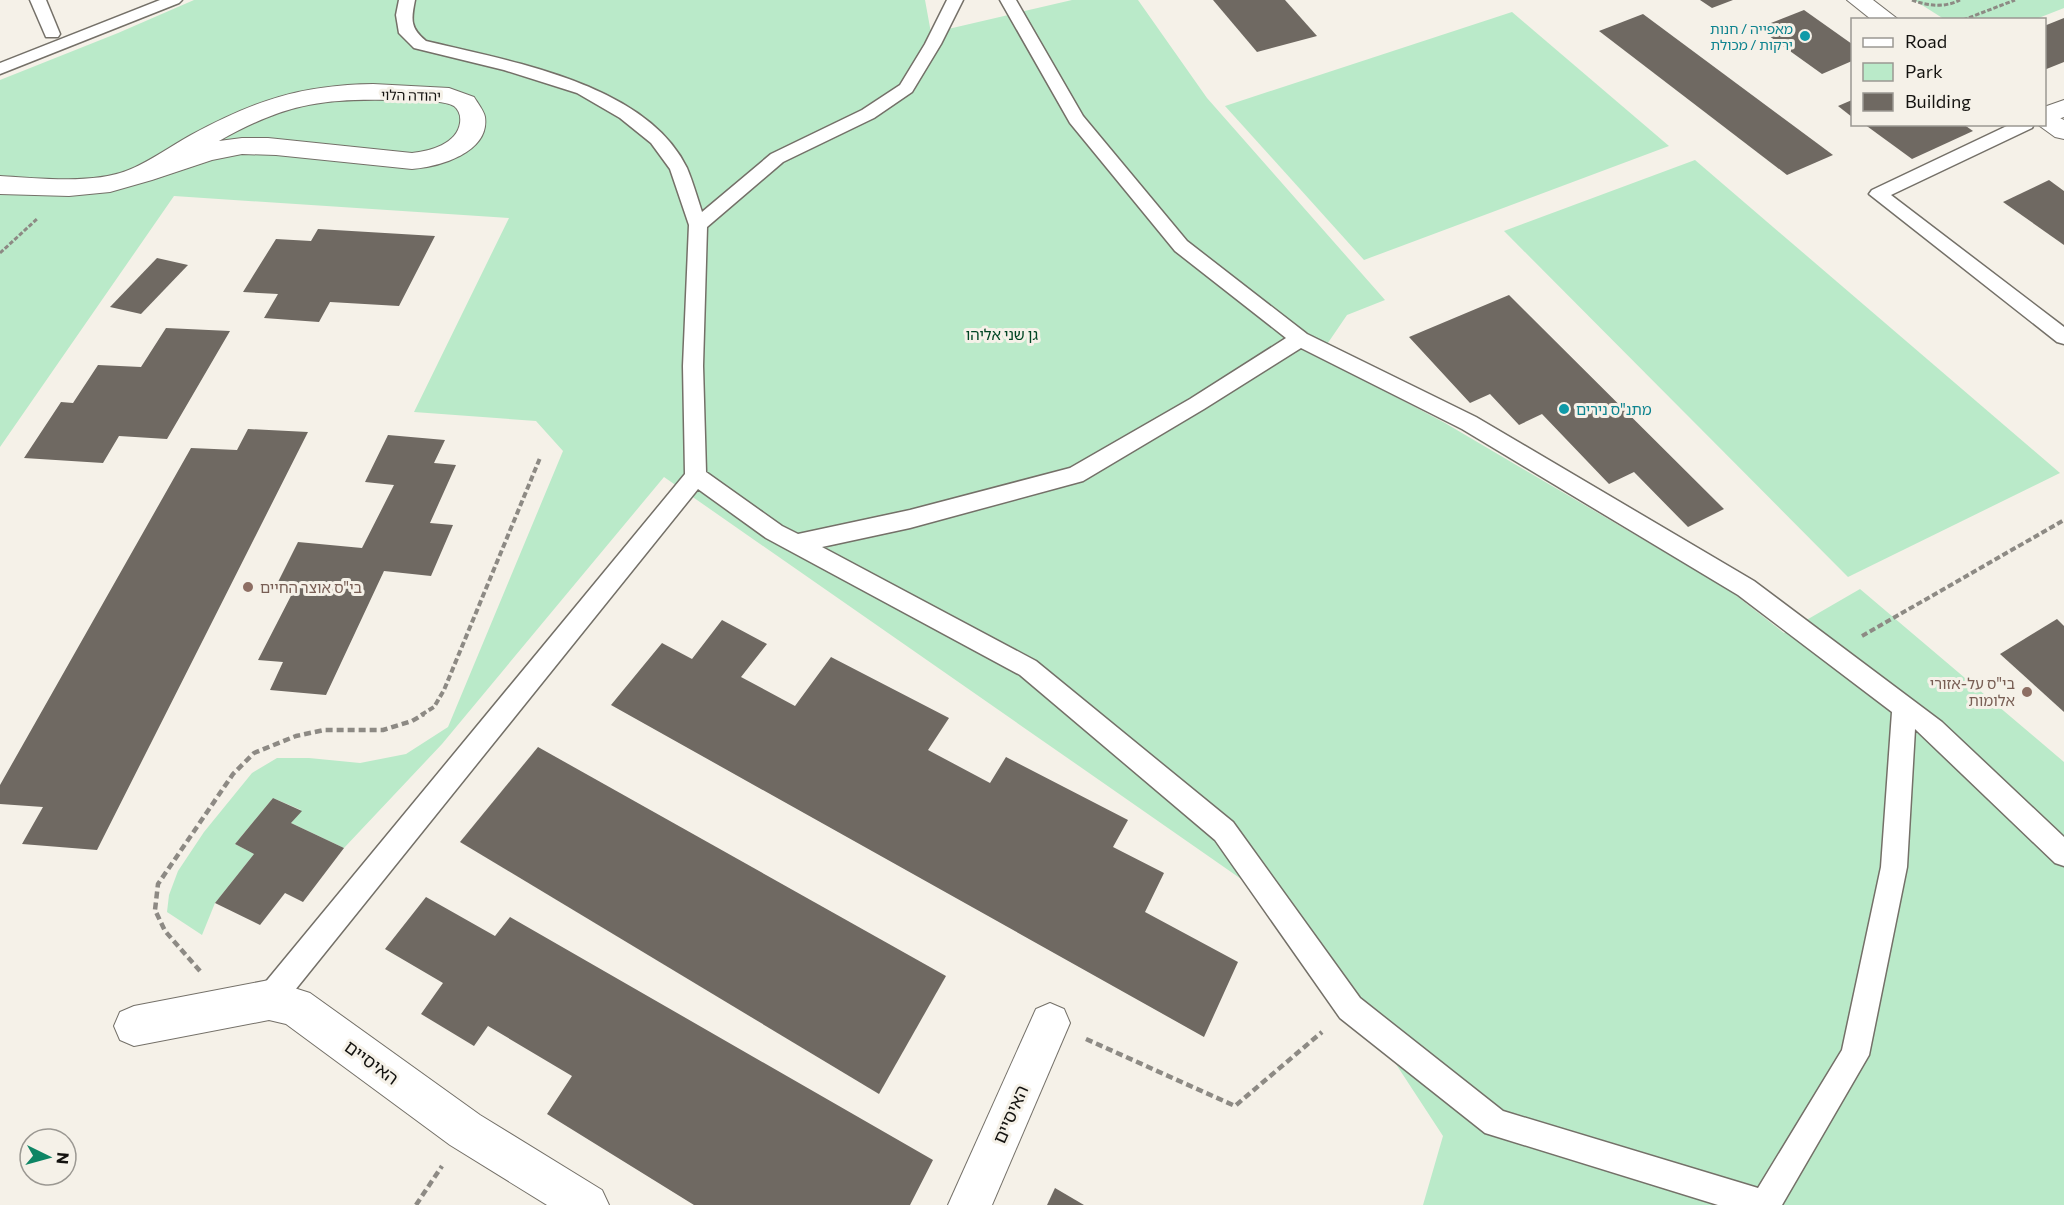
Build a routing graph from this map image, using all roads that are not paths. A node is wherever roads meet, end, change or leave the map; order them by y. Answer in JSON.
{"nodes":[{"id":1,"x":38,"y":0,"type":"edge"},
{"id":2,"x":134,"y":0,"type":"edge"},
{"id":3,"x":174,"y":0,"type":"edge"},
{"id":4,"x":407,"y":0,"type":"edge"},
{"id":5,"x":956,"y":0,"type":"edge"},
{"id":6,"x":1008,"y":0,"type":"edge"},
{"id":7,"x":1858,"y":0,"type":"edge"},
{"id":8,"x":1885,"y":18,"type":"edge"},
{"id":9,"x":52,"y":34,"type":"junction"},
{"id":10,"x":0,"y":55,"type":"edge"},
{"id":11,"x":0,"y":69,"type":"edge"},
{"id":12,"x":2064,"y":108,"type":"edge"},
{"id":13,"x":2046,"y":116,"type":"edge"},
{"id":14,"x":2046,"y":118,"type":"edge"},
{"id":15,"x":2022,"y":126,"type":"edge"},
{"id":16,"x":2064,"y":131,"type":"edge"},
{"id":17,"x":142,"y":174,"type":"junction"},
{"id":18,"x":0,"y":185,"type":"edge"},
{"id":19,"x":698,"y":225,"type":"junction"},
{"id":20,"x":2064,"y":337,"type":"edge"},
{"id":21,"x":1300,"y":339,"type":"junction"},
{"id":22,"x":696,"y":476,"type":"junction"},
{"id":23,"x":796,"y":544,"type":"junction"},
{"id":24,"x":1905,"y":708,"type":"junction"},
{"id":25,"x":2064,"y":854,"type":"edge"},
{"id":26,"x":250,"y":1004,"type":"junction"},
{"id":27,"x":1050,"y":1023,"type":"road end"},
{"id":28,"x":134,"y":1026,"type":"dead end"},
{"id":29,"x":1766,"y":1204,"type":"edge"},
{"id":30,"x":587,"y":1205,"type":"edge"},
{"id":31,"x":970,"y":1205,"type":"edge"}],
"edges":[{"from":1,"to":9,"type":"lane"},
{"from":2,"to":9,"type":"lane"},
{"from":3,"to":11,"type":"lane"},
{"from":4,"to":19,"type":"lane"},
{"from":5,"to":19,"type":"lane"},
{"from":6,"to":21,"type":"lane"},
{"from":7,"to":8,"type":"street"},
{"from":9,"to":10,"type":"lane"},
{"from":12,"to":13,"type":"street"},
{"from":14,"to":16,"type":"street"},
{"from":15,"to":20,"type":"lane"},
{"from":17,"to":17,"type":"street","name":"יהודה הלוי"},
{"from":17,"to":18,"type":"street","name":"יהודה הלוי"},
{"from":19,"to":22,"type":"lane"},
{"from":21,"to":23,"type":"lane"},
{"from":21,"to":24,"type":"lane"},
{"from":22,"to":23,"type":"lane"},
{"from":22,"to":26,"type":"lane"},
{"from":23,"to":29,"type":"lane"},
{"from":24,"to":25,"type":"lane"},
{"from":24,"to":29,"type":"lane"},
{"from":26,"to":28,"type":"street","name":"האיסיים"},
{"from":26,"to":30,"type":"street","name":"האיסיים"},
{"from":27,"to":31,"type":"street","name":"האיסיים"}]}
